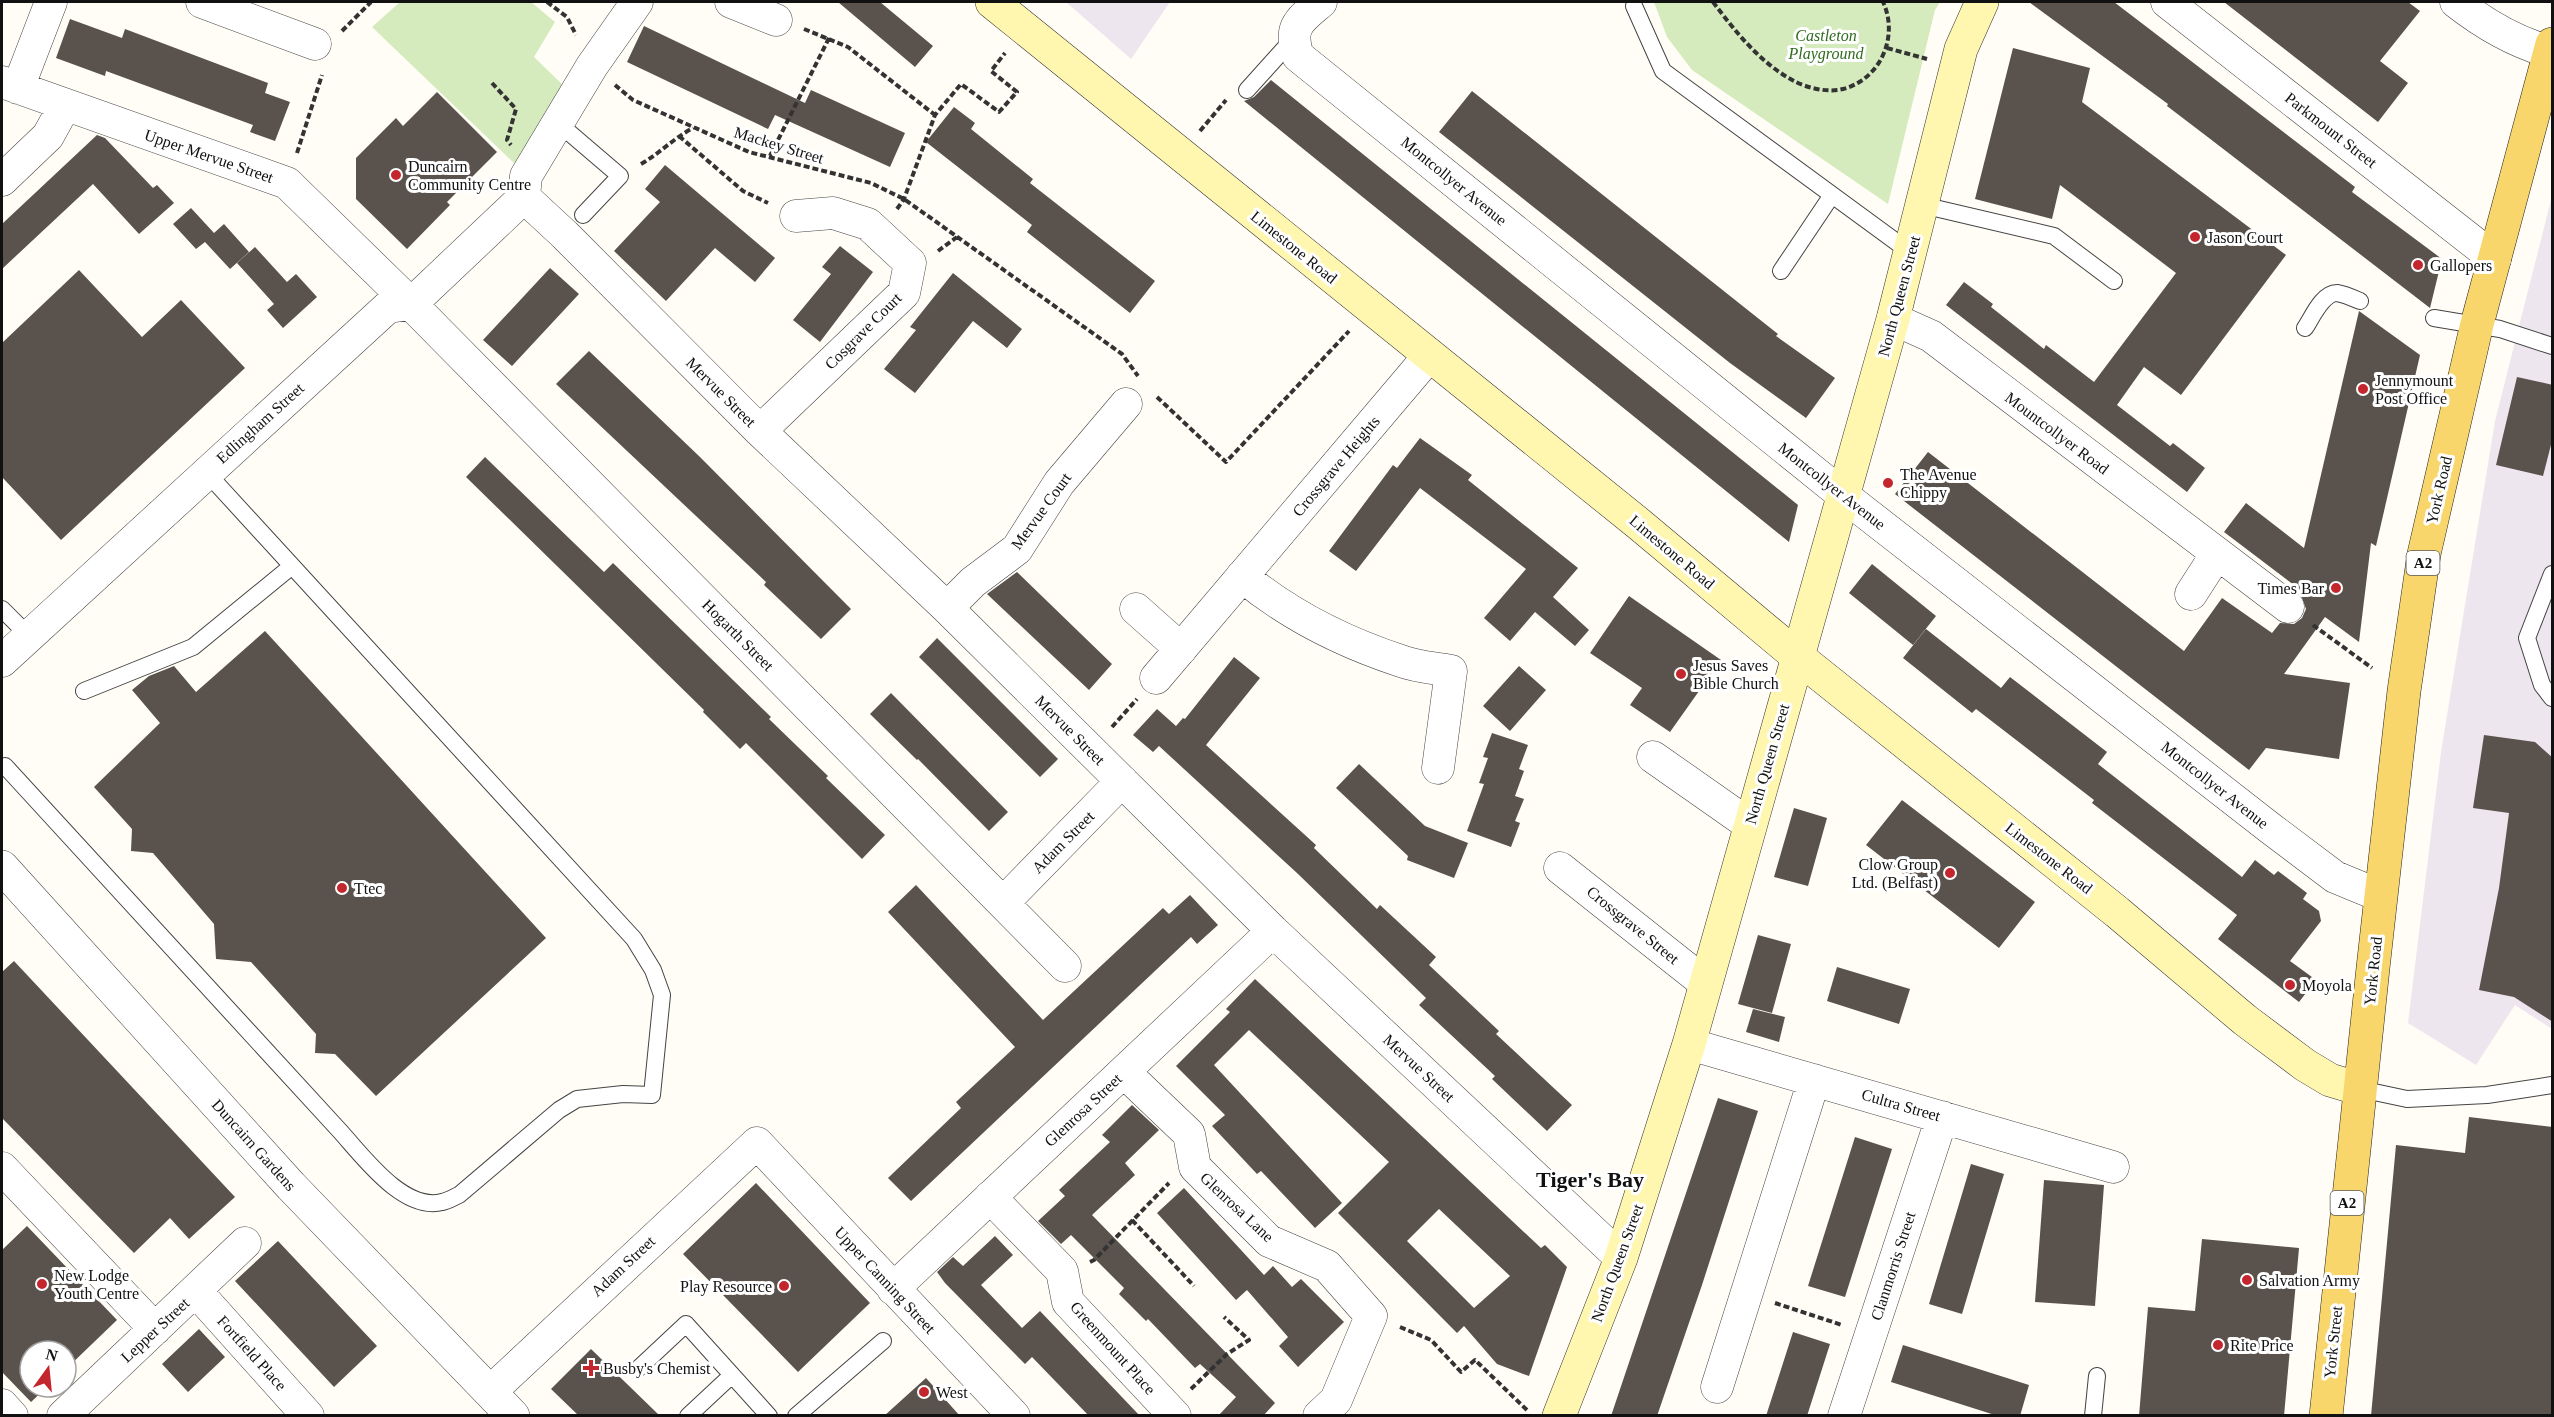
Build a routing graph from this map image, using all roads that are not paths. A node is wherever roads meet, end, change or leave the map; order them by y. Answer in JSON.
{"nodes":[{"id":1,"x":51,"y":2,"type":"edge"},
{"id":2,"x":202,"y":2,"type":"edge"},
{"id":3,"x":637,"y":2,"type":"edge"},
{"id":4,"x":731,"y":2,"type":"edge"},
{"id":5,"x":992,"y":2,"type":"edge"},
{"id":6,"x":1321,"y":2,"type":"edge"},
{"id":7,"x":1982,"y":2,"type":"edge"},
{"id":8,"x":2167,"y":2,"type":"edge"},
{"id":9,"x":2456,"y":2,"type":"edge"},
{"id":10,"x":1634,"y":6,"type":"dead end"},
{"id":11,"x":776,"y":20,"type":"road end"},
{"id":12,"x":1295,"y":48,"type":"junction"},
{"id":13,"x":2551,"y":48,"type":"edge"},
{"id":14,"x":326,"y":49,"type":"road end"},
{"id":15,"x":10,"y":85,"type":"edge"},
{"id":16,"x":1247,"y":90,"type":"road end"},
{"id":17,"x":65,"y":105,"type":"junction"},
{"id":18,"x":558,"y":123,"type":"junction"},
{"id":19,"x":2,"y":180,"type":"edge"},
{"id":20,"x":1832,"y":195,"type":"junction"},
{"id":21,"x":524,"y":197,"type":"junction"},
{"id":22,"x":1922,"y":205,"type":"junction"},
{"id":23,"x":583,"y":215,"type":"dead end"},
{"id":24,"x":796,"y":216,"type":"road end"},
{"id":25,"x":1910,"y":252,"type":"junction"},
{"id":26,"x":2495,"y":258,"type":"junction"},
{"id":27,"x":1781,"y":271,"type":"dead end"},
{"id":28,"x":2114,"y":281,"type":"dead end"},
{"id":29,"x":2360,"y":301,"type":"dead end"},
{"id":30,"x":411,"y":304,"type":"junction"},
{"id":31,"x":2434,"y":318,"type":"dead end"},
{"id":32,"x":1893,"y":319,"type":"junction"},
{"id":33,"x":2477,"y":324,"type":"junction"},
{"id":34,"x":2305,"y":328,"type":"dead end"},
{"id":35,"x":2553,"y":346,"type":"edge"},
{"id":36,"x":1429,"y":357,"type":"junction"},
{"id":37,"x":1140,"y":393,"type":"road end"},
{"id":38,"x":760,"y":431,"type":"junction"},
{"id":39,"x":206,"y":472,"type":"junction"},
{"id":40,"x":1844,"y":496,"type":"junction"},
{"id":41,"x":2216,"y":555,"type":"junction"},
{"id":42,"x":292,"y":566,"type":"junction"},
{"id":43,"x":2553,"y":574,"type":"edge"},
{"id":44,"x":1242,"y":576,"type":"junction"},
{"id":45,"x":2191,"y":594,"type":"dead end"},
{"id":46,"x":2288,"y":607,"type":"road end"},
{"id":47,"x":947,"y":608,"type":"junction"},
{"id":48,"x":2,"y":609,"type":"edge"},
{"id":49,"x":1136,"y":609,"type":"dead end"},
{"id":50,"x":29,"y":636,"type":"junction"},
{"id":51,"x":1181,"y":649,"type":"junction"},
{"id":52,"x":1798,"y":657,"type":"junction"},
{"id":53,"x":2,"y":661,"type":"edge"},
{"id":54,"x":1155,"y":678,"type":"road end"},
{"id":55,"x":84,"y":691,"type":"dead end"},
{"id":56,"x":2553,"y":698,"type":"edge"},
{"id":57,"x":1653,"y":757,"type":"dead end"},
{"id":58,"x":5,"y":766,"type":"dead end"},
{"id":59,"x":1438,"y":768,"type":"dead end"},
{"id":60,"x":1122,"y":781,"type":"junction"},
{"id":61,"x":1750,"y":825,"type":"junction"},
{"id":62,"x":2,"y":867,"type":"edge"},
{"id":63,"x":1560,"y":868,"type":"dead end"},
{"id":64,"x":2381,"y":896,"type":"junction"},
{"id":65,"x":1003,"y":903,"type":"junction"},
{"id":66,"x":1273,"y":931,"type":"junction"},
{"id":67,"x":1065,"y":966,"type":"dead end"},
{"id":68,"x":1705,"y":983,"type":"junction"},
{"id":69,"x":1689,"y":1044,"type":"junction"},
{"id":70,"x":1124,"y":1072,"type":"junction"},
{"id":71,"x":1814,"y":1080,"type":"junction"},
{"id":72,"x":2553,"y":1084,"type":"edge"},
{"id":73,"x":2360,"y":1089,"type":"junction"},
{"id":74,"x":1942,"y":1117,"type":"junction"},
{"id":75,"x":757,"y":1143,"type":"joint"},
{"id":76,"x":2113,"y":1167,"type":"dead end"},
{"id":77,"x":2,"y":1168,"type":"edge"},
{"id":78,"x":990,"y":1197,"type":"junction"},
{"id":79,"x":245,"y":1243,"type":"dead end"},
{"id":80,"x":1621,"y":1258,"type":"junction"},
{"id":81,"x":893,"y":1289,"type":"junction"},
{"id":82,"x":196,"y":1291,"type":"junction"},
{"id":83,"x":155,"y":1329,"type":"junction"},
{"id":84,"x":883,"y":1341,"type":"dead end"},
{"id":85,"x":639,"y":1368,"type":"dead end"},
{"id":86,"x":732,"y":1375,"type":"junction"},
{"id":87,"x":2097,"y":1376,"type":"dead end"},
{"id":88,"x":1717,"y":1387,"type":"dead end"},
{"id":89,"x":491,"y":1391,"type":"junction"},
{"id":90,"x":2,"y":1405,"type":"edge"},
{"id":91,"x":1172,"y":1412,"type":"edge"},
{"id":92,"x":1850,"y":1414,"type":"edge"},
{"id":93,"x":12,"y":1416,"type":"edge"},
{"id":94,"x":63,"y":1416,"type":"edge"},
{"id":95,"x":308,"y":1416,"type":"edge"},
{"id":96,"x":513,"y":1416,"type":"edge"},
{"id":97,"x":688,"y":1416,"type":"edge"},
{"id":98,"x":769,"y":1416,"type":"edge"},
{"id":99,"x":796,"y":1416,"type":"edge"},
{"id":100,"x":1014,"y":1416,"type":"edge"},
{"id":101,"x":1319,"y":1416,"type":"edge"},
{"id":102,"x":1559,"y":1416,"type":"edge"},
{"id":103,"x":2093,"y":1416,"type":"edge"},
{"id":104,"x":2326,"y":1416,"type":"edge"}],
"edges":[{"from":1,"to":15,"type":"street"},
{"from":2,"to":14,"type":"street"},
{"from":3,"to":18,"type":"street"},
{"from":4,"to":11,"type":"street"},
{"from":5,"to":36,"type":"main road","name":"Limestone Road"},
{"from":6,"to":12,"type":"street"},
{"from":7,"to":22,"type":"main road","name":"North Queen Street"},
{"from":8,"to":26,"type":"street","name":"Parkmount Street"},
{"from":9,"to":13,"type":"street"},
{"from":10,"to":20,"type":"lane"},
{"from":12,"to":16,"type":"lane"},
{"from":12,"to":40,"type":"street","name":"Montcollyer Avenue"},
{"from":13,"to":26,"type":"main road","name":"York Road","number":"A2"},
{"from":15,"to":17,"type":"street","name":"Upper Mervue Street"},
{"from":17,"to":19,"type":"street"},
{"from":17,"to":30,"type":"street","name":"Upper Mervue Street"},
{"from":18,"to":21,"type":"street"},
{"from":18,"to":23,"type":"lane"},
{"from":20,"to":25,"type":"lane"},
{"from":20,"to":27,"type":"lane"},
{"from":21,"to":30,"type":"street","name":"Edlingham Street"},
{"from":21,"to":38,"type":"street","name":"Mervue Street"},
{"from":22,"to":25,"type":"main road","name":"North Queen Street"},
{"from":22,"to":28,"type":"lane"},
{"from":24,"to":38,"type":"street","name":"Cosgrave Court"},
{"from":25,"to":32,"type":"main road","name":"North Queen Street"},
{"from":26,"to":33,"type":"main road","name":"York Road","number":"A2"},
{"from":29,"to":34,"type":"lane"},
{"from":30,"to":39,"type":"street","name":"Edlingham Street"},
{"from":30,"to":65,"type":"street","name":"Hogarth Street"},
{"from":31,"to":33,"type":"lane"},
{"from":32,"to":40,"type":"main road","name":"North Queen Street"},
{"from":32,"to":41,"type":"street","name":"Mountcollyer Road"},
{"from":33,"to":35,"type":"lane"},
{"from":33,"to":64,"type":"main road","name":"York Road","number":"A2"},
{"from":36,"to":44,"type":"street","name":"Crossgrave Heights"},
{"from":36,"to":52,"type":"main road","name":"Limestone Road"},
{"from":37,"to":47,"type":"street","name":"Mervue Court"},
{"from":38,"to":47,"type":"street","name":"Mervue Street"},
{"from":39,"to":42,"type":"lane"},
{"from":39,"to":50,"type":"street","name":"Edlingham Street"},
{"from":40,"to":52,"type":"main road","name":"North Queen Street"},
{"from":40,"to":64,"type":"street","name":"Montcollyer Avenue"},
{"from":41,"to":45,"type":"street"},
{"from":41,"to":46,"type":"street","name":"Mountcollyer Road"},
{"from":42,"to":55,"type":"lane"},
{"from":42,"to":58,"type":"lane"},
{"from":43,"to":56,"type":"lane"},
{"from":44,"to":51,"type":"street","name":"Crossgrave Heights"},
{"from":44,"to":59,"type":"street"},
{"from":47,"to":60,"type":"street","name":"Mervue Street"},
{"from":48,"to":50,"type":"lane"},
{"from":49,"to":51,"type":"street"},
{"from":50,"to":53,"type":"street","name":"Edlingham Street"},
{"from":51,"to":54,"type":"street","name":"Crossgrave Heights"},
{"from":52,"to":61,"type":"main road","name":"North Queen Street"},
{"from":52,"to":73,"type":"main road","name":"Limestone Road"},
{"from":57,"to":61,"type":"street"},
{"from":60,"to":65,"type":"street","name":"Adam Street"},
{"from":60,"to":66,"type":"street","name":"Mervue Street"},
{"from":61,"to":68,"type":"main road","name":"North Queen Street"},
{"from":62,"to":89,"type":"street","name":"Duncairn Gardens"},
{"from":63,"to":68,"type":"street","name":"Crossgrave Street"},
{"from":64,"to":73,"type":"main road","name":"York Road","number":"A2"},
{"from":65,"to":67,"type":"street","name":"Hogarth Street"},
{"from":66,"to":70,"type":"street","name":"Glenrosa Street"},
{"from":66,"to":80,"type":"street","name":"Mervue Street"},
{"from":68,"to":69,"type":"main road","name":"North Queen Street"},
{"from":69,"to":71,"type":"street","name":"Cultra Street"},
{"from":69,"to":80,"type":"main road","name":"North Queen Street"},
{"from":70,"to":78,"type":"street","name":"Glenrosa Street"},
{"from":70,"to":101,"type":"street","name":"Glenrosa Lane"},
{"from":71,"to":74,"type":"street","name":"Cultra Street"},
{"from":71,"to":88,"type":"street"},
{"from":72,"to":73,"type":"lane"},
{"from":73,"to":104,"type":"main road","name":"York Street","number":"A2"},
{"from":74,"to":76,"type":"street","name":"Cultra Street"},
{"from":74,"to":92,"type":"street","name":"Clanmorris Street"},
{"from":75,"to":81,"type":"street","name":"Upper Canning Street"},
{"from":75,"to":89,"type":"street","name":"Adam Street"},
{"from":77,"to":83,"type":"street"},
{"from":78,"to":81,"type":"street","name":"Glenrosa Street"},
{"from":78,"to":91,"type":"street","name":"Greenmount Place"},
{"from":79,"to":82,"type":"street","name":"Lepper Street"},
{"from":80,"to":102,"type":"main road","name":"North Queen Street"},
{"from":81,"to":100,"type":"street","name":"Upper Canning Street"},
{"from":82,"to":83,"type":"street","name":"Lepper Street"},
{"from":82,"to":95,"type":"street","name":"Fortfield Place"},
{"from":83,"to":94,"type":"street","name":"Lepper Street"},
{"from":84,"to":99,"type":"lane"},
{"from":85,"to":86,"type":"lane"},
{"from":86,"to":97,"type":"lane"},
{"from":86,"to":98,"type":"lane"},
{"from":87,"to":103,"type":"lane"},
{"from":89,"to":96,"type":"street","name":"Duncairn Gardens"},
{"from":90,"to":93,"type":"street"}]}
